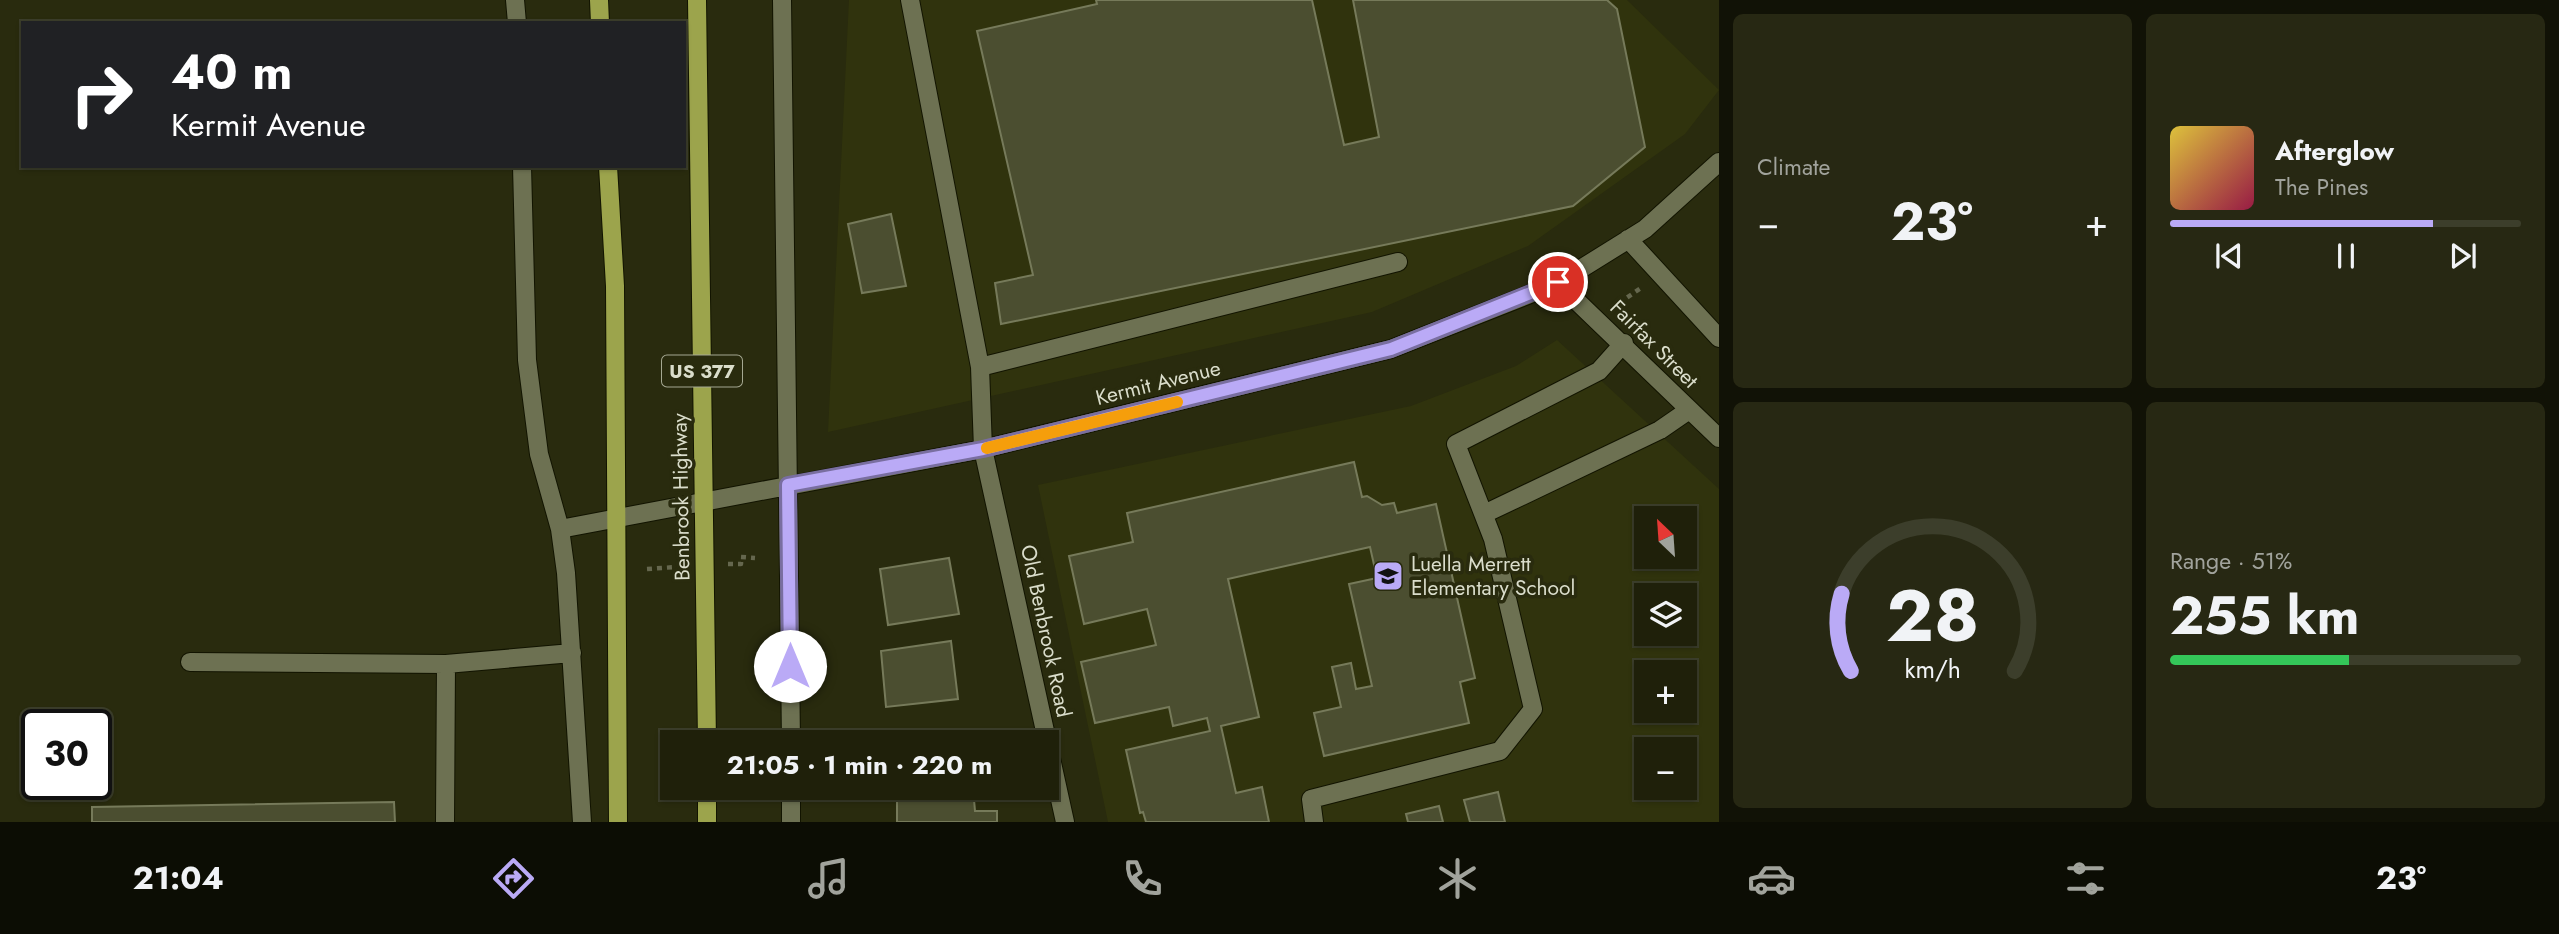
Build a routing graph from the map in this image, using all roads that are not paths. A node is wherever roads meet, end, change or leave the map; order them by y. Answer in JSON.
{"nodes":[{"id":1,"x":514,"y":0,"type":"edge"},
{"id":2,"x":599,"y":0,"type":"edge"},
{"id":3,"x":697,"y":0,"type":"edge"},
{"id":4,"x":782,"y":0,"type":"edge"},
{"id":5,"x":910,"y":0,"type":"edge"},
{"id":6,"x":517,"y":21,"type":"edge"},
{"id":7,"x":600,"y":21,"type":"edge"},
{"id":8,"x":1719,"y":162,"type":"edge"},
{"id":9,"x":522,"y":168,"type":"edge"},
{"id":10,"x":608,"y":168,"type":"edge"},
{"id":11,"x":1628,"y":239,"type":"junction"},
{"id":12,"x":1398,"y":262,"type":"dead end"},
{"id":13,"x":1558,"y":282,"type":"junction"},
{"id":14,"x":1719,"y":338,"type":"edge"},
{"id":15,"x":1624,"y":343,"type":"junction"},
{"id":16,"x":980,"y":367,"type":"junction"},
{"id":17,"x":1689,"y":410,"type":"junction"},
{"id":18,"x":1719,"y":438,"type":"edge"},
{"id":19,"x":983,"y":449,"type":"junction"},
{"id":20,"x":788,"y":485,"type":"junction"},
{"id":21,"x":705,"y":500,"type":"junction"},
{"id":22,"x":1484,"y":514,"type":"junction"},
{"id":23,"x":616,"y":519,"type":"junction"},
{"id":24,"x":560,"y":529,"type":"junction"},
{"id":25,"x":572,"y":653,"type":"junction"},
{"id":26,"x":190,"y":662,"type":"dead end"},
{"id":27,"x":446,"y":664,"type":"junction"},
{"id":28,"x":707,"y":730,"type":"edge"},
{"id":29,"x":790,"y":730,"type":"edge"},
{"id":30,"x":707,"y":800,"type":"edge"},
{"id":31,"x":791,"y":800,"type":"edge"},
{"id":32,"x":444,"y":822,"type":"edge"},
{"id":33,"x":582,"y":822,"type":"edge"},
{"id":34,"x":618,"y":822,"type":"edge"},
{"id":35,"x":707,"y":822,"type":"edge"},
{"id":36,"x":791,"y":822,"type":"edge"},
{"id":37,"x":1065,"y":822,"type":"edge"},
{"id":38,"x":1314,"y":822,"type":"edge"}],
"edges":[{"from":1,"to":6,"type":"street"},
{"from":2,"to":7,"type":"main road"},
{"from":3,"to":21,"type":"main road","name":"Benbrook Highway","number":"US 377"},
{"from":4,"to":20,"type":"street"},
{"from":5,"to":16,"type":"street","name":"Old Benbrook Road"},
{"from":8,"to":11,"type":"street","name":"Kermit Avenue"},
{"from":9,"to":24,"type":"street"},
{"from":10,"to":23,"type":"main road"},
{"from":11,"to":13,"type":"street","name":"Kermit Avenue"},
{"from":11,"to":14,"type":"street"},
{"from":12,"to":16,"type":"street"},
{"from":13,"to":15,"type":"street","name":"Fairfax Street"},
{"from":13,"to":19,"type":"street","name":"Kermit Avenue"},
{"from":15,"to":17,"type":"street","name":"Fairfax Street"},
{"from":15,"to":22,"type":"street"},
{"from":16,"to":19,"type":"street","name":"Old Benbrook Road"},
{"from":17,"to":18,"type":"street","name":"Fairfax Street"},
{"from":17,"to":22,"type":"street"},
{"from":19,"to":20,"type":"street","name":"Kermit Avenue"},
{"from":19,"to":37,"type":"street","name":"Old Benbrook Road"},
{"from":20,"to":21,"type":"street","name":"Kermit Avenue"},
{"from":20,"to":29,"type":"street"},
{"from":21,"to":23,"type":"street","name":"Kermit Avenue"},
{"from":21,"to":28,"type":"main road","name":"Benbrook Highway","number":"US 377"},
{"from":22,"to":38,"type":"street"},
{"from":23,"to":24,"type":"street","name":"Kermit Avenue"},
{"from":23,"to":34,"type":"main road"},
{"from":24,"to":25,"type":"street"},
{"from":25,"to":27,"type":"street"},
{"from":25,"to":33,"type":"street"},
{"from":26,"to":27,"type":"street"},
{"from":27,"to":32,"type":"street"},
{"from":30,"to":35,"type":"main road"},
{"from":31,"to":36,"type":"street"}]}
